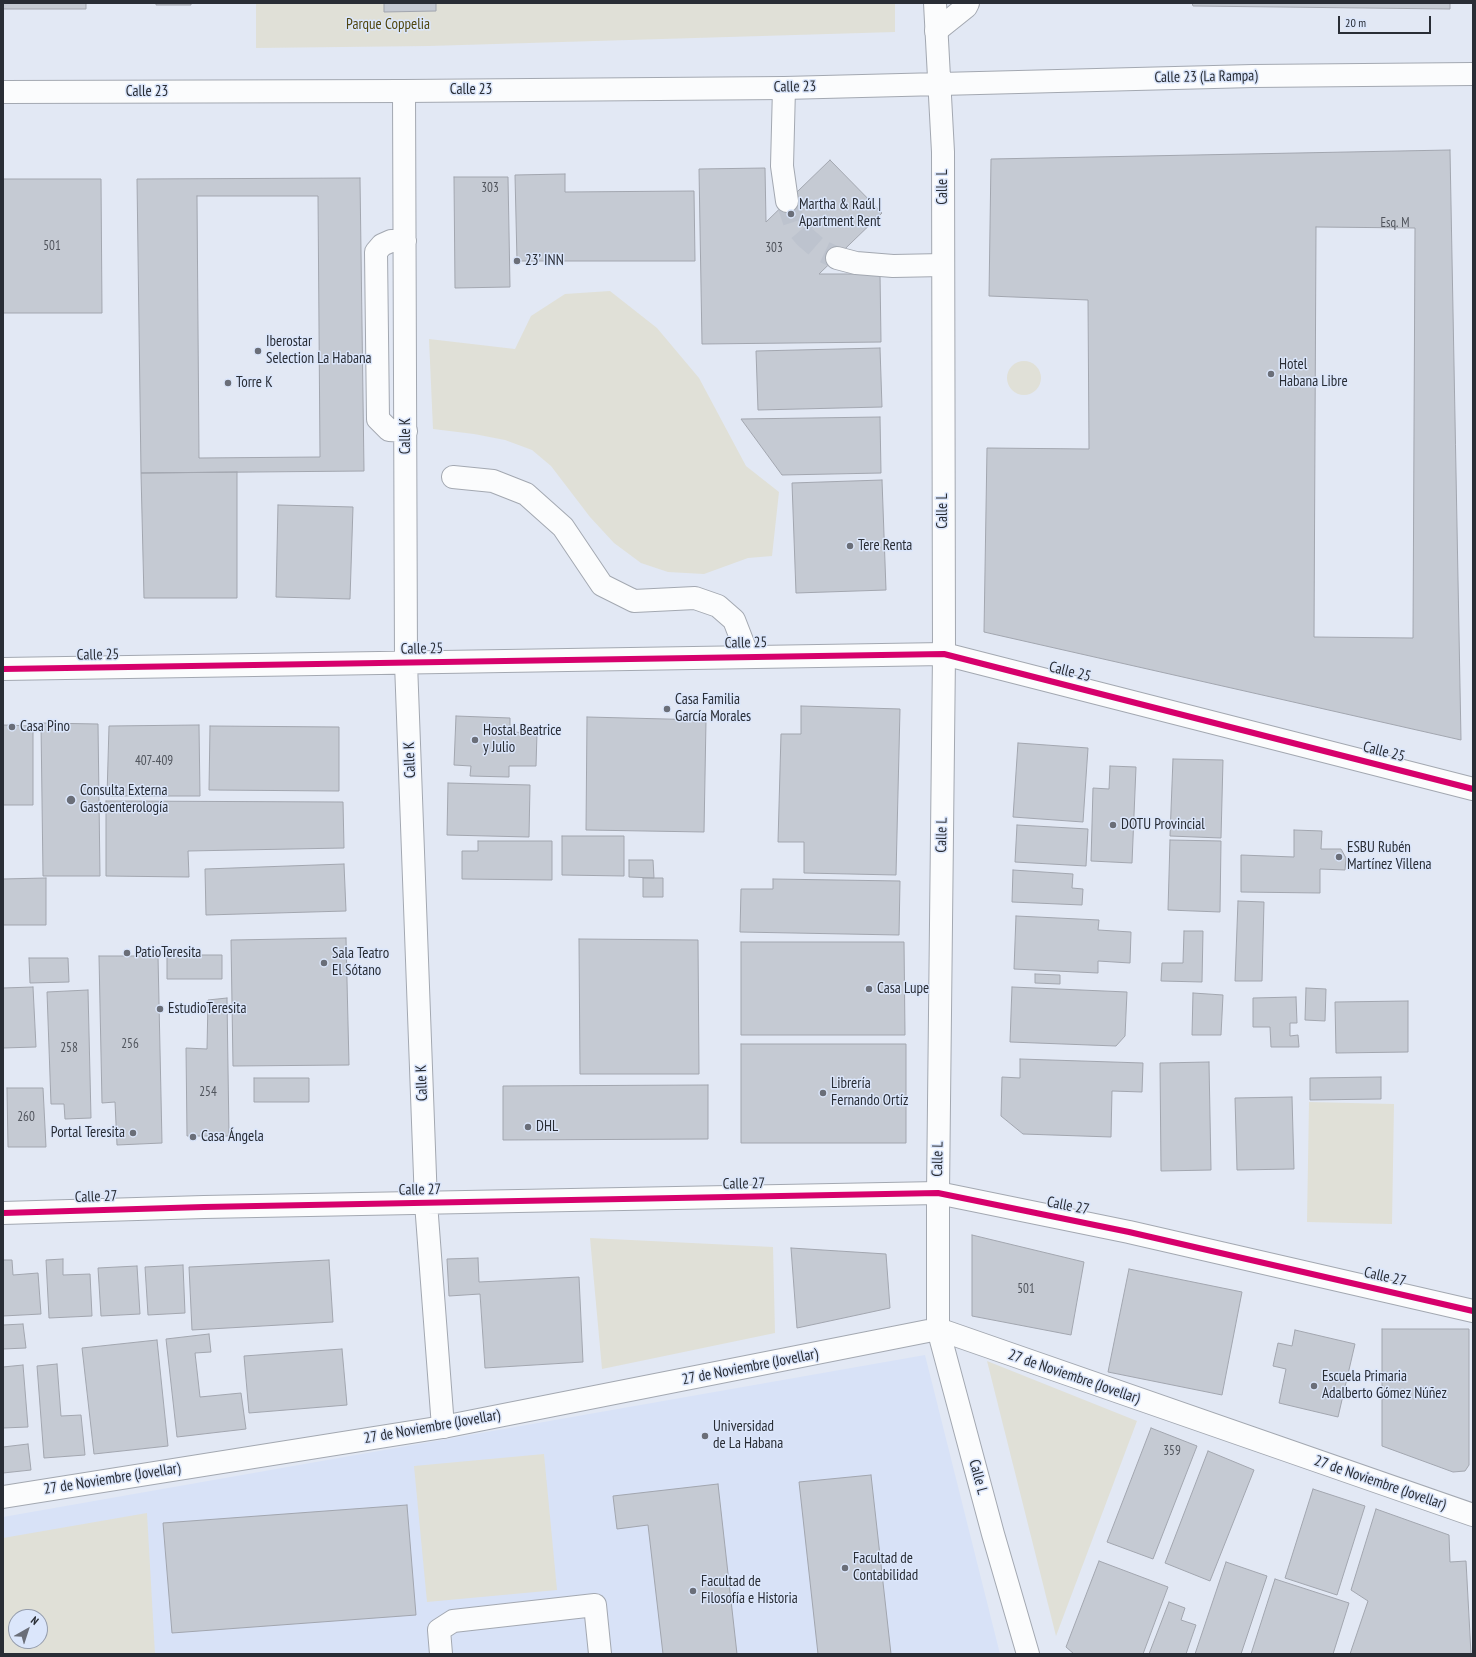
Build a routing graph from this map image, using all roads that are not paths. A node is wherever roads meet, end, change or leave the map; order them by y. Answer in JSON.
{"nodes":[{"id":1,"x":935,"y":3,"type":"edge"},
{"id":2,"x":968,"y":3,"type":"edge"},
{"id":3,"x":936,"y":31,"type":"junction"},
{"id":4,"x":1473,"y":74,"type":"edge"},
{"id":5,"x":940,"y":84,"type":"junction"},
{"id":6,"x":784,"y":88,"type":"junction"},
{"id":7,"x":404,"y":91,"type":"junction"},
{"id":8,"x":3,"y":92,"type":"edge"},
{"id":9,"x":787,"y":201,"type":"tunnel mouth"},
{"id":10,"x":405,"y":241,"type":"junction"},
{"id":11,"x":837,"y":258,"type":"tunnel mouth"},
{"id":12,"x":943,"y":265,"type":"junction"},
{"id":13,"x":406,"y":431,"type":"junction"},
{"id":14,"x":453,"y":477,"type":"dead end"},
{"id":15,"x":944,"y":654,"type":"junction"},
{"id":16,"x":748,"y":656,"type":"junction"},
{"id":17,"x":406,"y":662,"type":"junction"},
{"id":18,"x":3,"y":670,"type":"edge"},
{"id":19,"x":1473,"y":789,"type":"edge"},
{"id":20,"x":938,"y":1193,"type":"junction"},
{"id":21,"x":426,"y":1203,"type":"junction"},
{"id":22,"x":3,"y":1213,"type":"edge"},
{"id":23,"x":1473,"y":1311,"type":"edge"},
{"id":24,"x":938,"y":1329,"type":"junction"},
{"id":25,"x":444,"y":1427,"type":"junction"},
{"id":26,"x":3,"y":1497,"type":"edge"},
{"id":27,"x":1473,"y":1516,"type":"edge"},
{"id":28,"x":1029,"y":1652,"type":"edge"},
{"id":29,"x":441,"y":1654,"type":"edge"},
{"id":30,"x":600,"y":1654,"type":"edge"}],
"edges":[{"from":1,"to":3,"type":"street","name":"Calle L"},
{"from":2,"to":3,"type":"street"},
{"from":3,"to":5,"type":"street","name":"Calle L"},
{"from":4,"to":5,"type":"street","name":"Calle 23 (La Rampa)"},
{"from":5,"to":6,"type":"street","name":"Calle 23"},
{"from":5,"to":12,"type":"street","name":"Calle L"},
{"from":6,"to":7,"type":"street","name":"Calle 23"},
{"from":6,"to":9,"type":"street"},
{"from":7,"to":8,"type":"street","name":"Calle 23"},
{"from":7,"to":10,"type":"street","name":"Calle K"},
{"from":10,"to":13,"type":"street","name":"Calle K"},
{"from":10,"to":13,"type":"street"},
{"from":11,"to":12,"type":"street"},
{"from":12,"to":15,"type":"street","name":"Calle L"},
{"from":13,"to":17,"type":"street","name":"Calle K"},
{"from":14,"to":16,"type":"street"},
{"from":15,"to":16,"type":"street","name":"Calle 25"},
{"from":15,"to":19,"type":"street","name":"Calle 25"},
{"from":15,"to":20,"type":"street","name":"Calle L"},
{"from":16,"to":17,"type":"street","name":"Calle 25"},
{"from":17,"to":18,"type":"street","name":"Calle 25"},
{"from":17,"to":21,"type":"street","name":"Calle K"},
{"from":20,"to":21,"type":"street","name":"Calle 27"},
{"from":20,"to":23,"type":"street","name":"Calle 27"},
{"from":20,"to":24,"type":"street","name":"Calle L"},
{"from":21,"to":22,"type":"street","name":"Calle 27"},
{"from":21,"to":25,"type":"street","name":"Calle K"},
{"from":24,"to":25,"type":"street","name":"27 de Noviembre (Jovellar)"},
{"from":24,"to":27,"type":"street","name":"27 de Noviembre (Jovellar)"},
{"from":24,"to":28,"type":"street","name":"Calle L"},
{"from":25,"to":26,"type":"street","name":"27 de Noviembre (Jovellar)"},
{"from":29,"to":30,"type":"street"}]}
